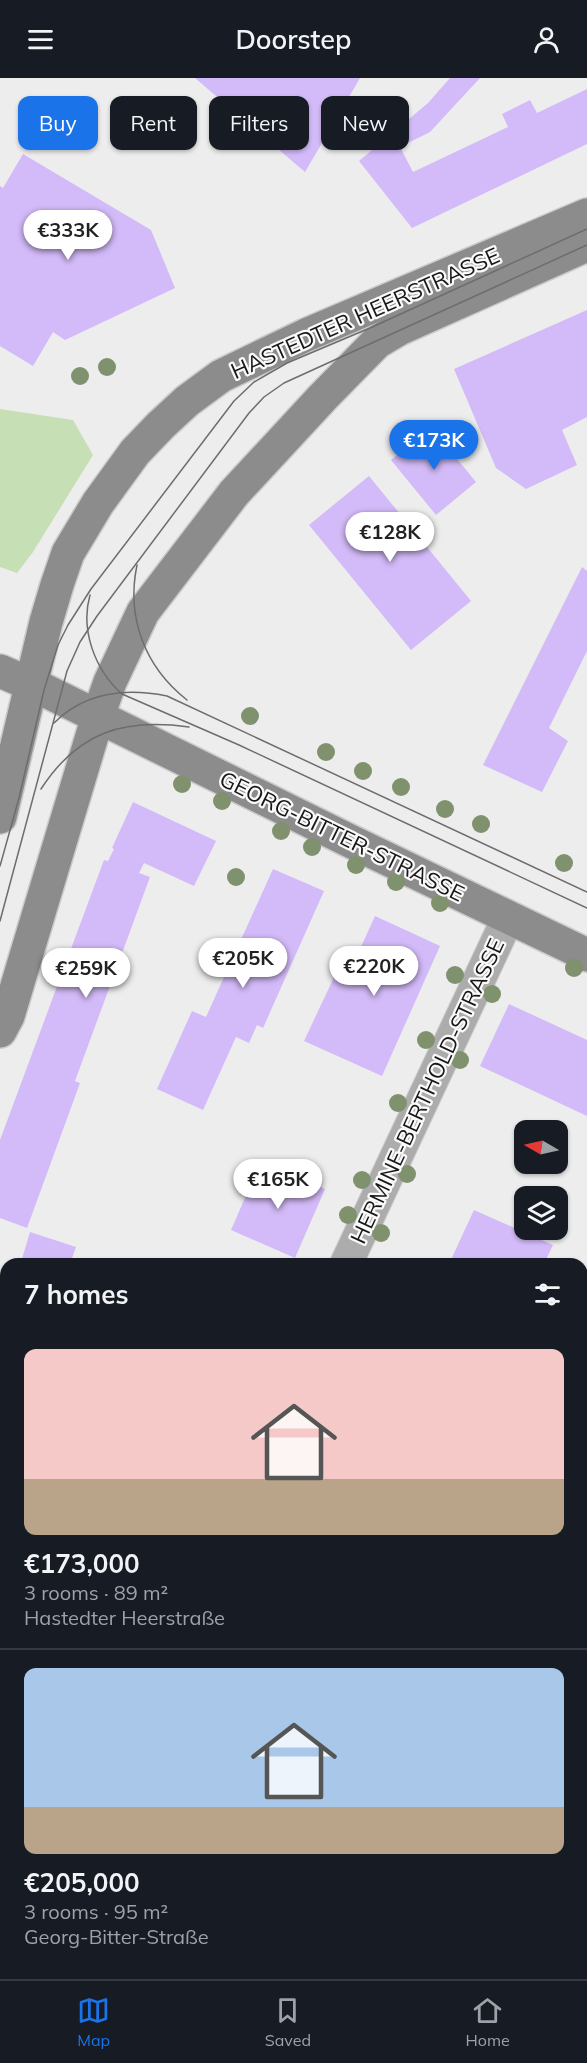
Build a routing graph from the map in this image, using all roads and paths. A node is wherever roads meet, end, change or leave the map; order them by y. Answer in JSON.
{"nodes":[{"id":1,"x":587,"y":215,"type":"edge"},
{"id":2,"x":587,"y":245,"type":"edge"},
{"id":3,"x":0,"y":671,"type":"edge"},
{"id":4,"x":32,"y":685,"type":"junction"},
{"id":5,"x":98,"y":716,"type":"junction"},
{"id":6,"x":0,"y":817,"type":"edge"},
{"id":7,"x":508,"y":918,"type":"junction"},
{"id":8,"x":587,"y":955,"type":"edge"},
{"id":9,"x":0,"y":1031,"type":"edge"},
{"id":10,"x":349,"y":1258,"type":"edge"}],
"edges":[{"from":1,"to":4,"type":"street","name":"HASTEDTER HEERSTRASSE"},
{"from":2,"to":5,"type":"street","name":"HASTEDTER HEERSTRASSE"},
{"from":3,"to":4,"type":"street","name":"GEORG-BITTER-STRASSE"},
{"from":4,"to":5,"type":"street","name":"GEORG-BITTER-STRASSE"},
{"from":4,"to":6,"type":"street","name":"HASTEDTER HEERSTRASSE"},
{"from":5,"to":7,"type":"street","name":"GEORG-BITTER-STRASSE"},
{"from":5,"to":9,"type":"street","name":"HASTEDTER HEERSTRASSE"},
{"from":7,"to":8,"type":"street","name":"GEORG-BITTER-STRASSE"},
{"from":7,"to":10,"type":"street","name":"HERMINE-BERTHOLD-STRASSE"}]}
